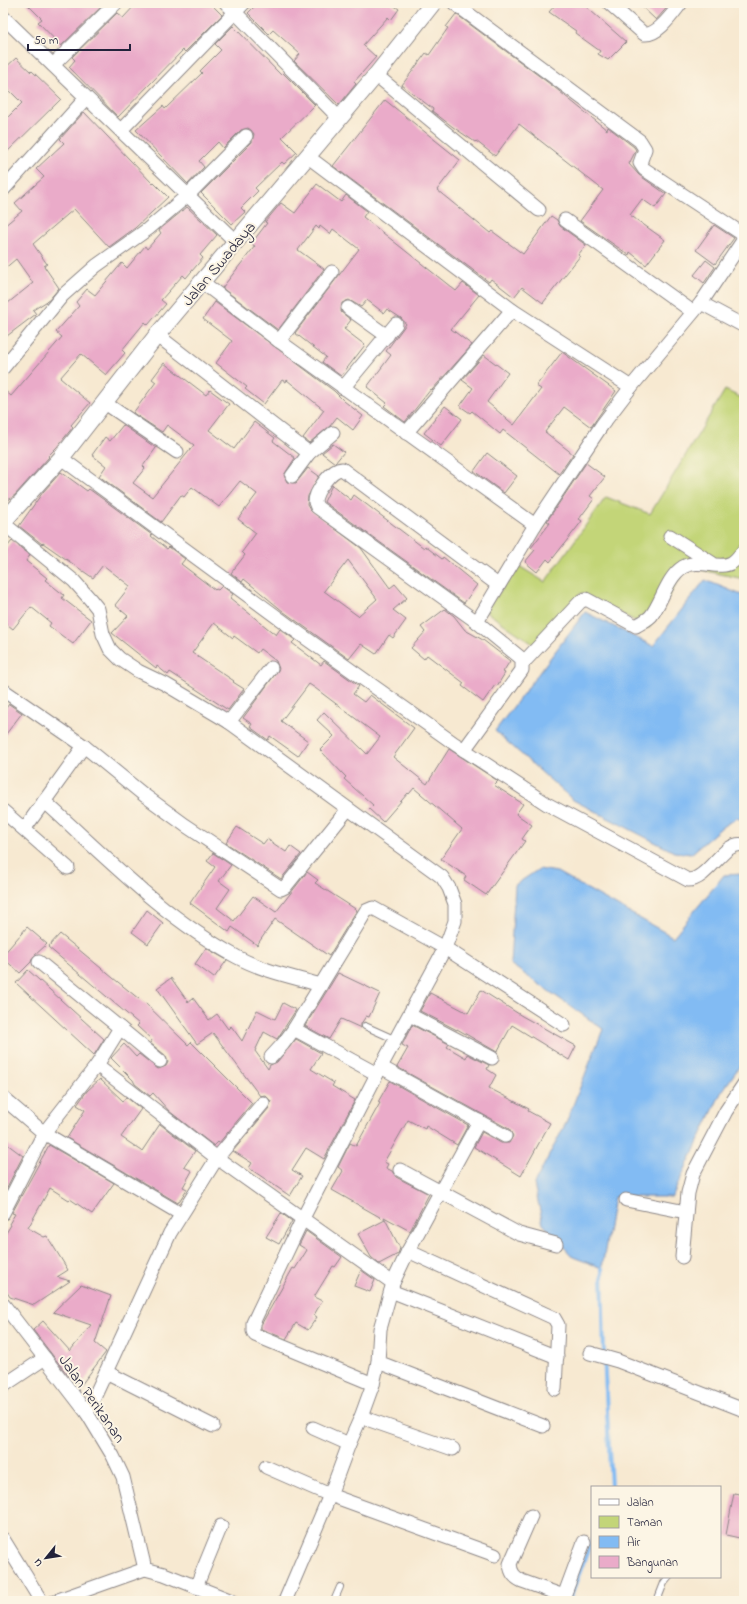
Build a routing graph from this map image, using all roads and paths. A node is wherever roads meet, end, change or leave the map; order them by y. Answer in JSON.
{"nodes":[{"id":1,"x":116,"y":3,"type":"edge"},
{"id":2,"x":432,"y":3,"type":"edge"},
{"id":3,"x":454,"y":3,"type":"edge"},
{"id":4,"x":609,"y":3,"type":"edge"},
{"id":5,"x":681,"y":3,"type":"edge"},
{"id":6,"x":235,"y":6,"type":"edge"},
{"id":7,"x":3,"y":17,"type":"edge"},
{"id":8,"x":54,"y":65,"type":"junction"},
{"id":9,"x":376,"y":75,"type":"junction"},
{"id":10,"x":86,"y":98,"type":"junction"},
{"id":11,"x":339,"y":118,"type":"junction"},
{"id":12,"x":121,"y":130,"type":"junction"},
{"id":13,"x":246,"y":136,"type":"dead end"},
{"id":14,"x":307,"y":156,"type":"junction"},
{"id":15,"x":3,"y":190,"type":"edge"},
{"id":16,"x":188,"y":195,"type":"junction"},
{"id":17,"x":539,"y":210,"type":"dead end"},
{"id":18,"x":565,"y":220,"type":"dead end"},
{"id":19,"x":744,"y":235,"type":"edge"},
{"id":20,"x":744,"y":239,"type":"edge"},
{"id":21,"x":235,"y":242,"type":"junction"},
{"id":22,"x":332,"y":272,"type":"dead end"},
{"id":23,"x":202,"y":282,"type":"junction"},
{"id":24,"x":697,"y":307,"type":"junction"},
{"id":25,"x":348,"y":308,"type":"dead end"},
{"id":26,"x":512,"y":310,"type":"junction"},
{"id":27,"x":396,"y":324,"type":"dead end"},
{"id":28,"x":744,"y":326,"type":"edge"},
{"id":29,"x":157,"y":335,"type":"junction"},
{"id":30,"x":387,"y":336,"type":"junction"},
{"id":31,"x":279,"y":341,"type":"junction"},
{"id":32,"x":3,"y":368,"type":"edge"},
{"id":33,"x":631,"y":387,"type":"junction"},
{"id":34,"x":343,"y":388,"type":"junction"},
{"id":35,"x":105,"y":403,"type":"junction"},
{"id":36,"x":333,"y":432,"type":"dead end"},
{"id":37,"x":406,"y":433,"type":"junction"},
{"id":38,"x":177,"y":452,"type":"dead end"},
{"id":39,"x":310,"y":454,"type":"junction"},
{"id":40,"x":61,"y":458,"type":"junction"},
{"id":41,"x":292,"y":476,"type":"dead end"},
{"id":42,"x":3,"y":522,"type":"edge"},
{"id":43,"x":534,"y":525,"type":"junction"},
{"id":44,"x":670,"y":536,"type":"dead end"},
{"id":45,"x":744,"y":550,"type":"edge"},
{"id":46,"x":712,"y":563,"type":"junction"},
{"id":47,"x":498,"y":585,"type":"junction"},
{"id":48,"x":477,"y":622,"type":"junction"},
{"id":49,"x":523,"y":663,"type":"junction"},
{"id":50,"x":270,"y":668,"type":"dead end"},
{"id":51,"x":3,"y":690,"type":"edge"},
{"id":52,"x":229,"y":722,"type":"junction"},
{"id":53,"x":84,"y":746,"type":"junction"},
{"id":54,"x":464,"y":750,"type":"junction"},
{"id":55,"x":44,"y":801,"type":"junction"},
{"id":56,"x":348,"y":809,"type":"junction"},
{"id":57,"x":3,"y":811,"type":"edge"},
{"id":58,"x":24,"y":828,"type":"junction"},
{"id":59,"x":744,"y":845,"type":"edge"},
{"id":60,"x":68,"y":868,"type":"dead end"},
{"id":61,"x":445,"y":948,"type":"junction"},
{"id":62,"x":39,"y":962,"type":"dead end"},
{"id":63,"x":321,"y":984,"type":"junction"},
{"id":64,"x":410,"y":1015,"type":"junction"},
{"id":65,"x":564,"y":1025,"type":"dead end"},
{"id":66,"x":365,"y":1026,"type":"dead end"},
{"id":67,"x":120,"y":1028,"type":"junction"},
{"id":68,"x":294,"y":1029,"type":"junction"},
{"id":69,"x":396,"y":1040,"type":"junction"},
{"id":70,"x":270,"y":1057,"type":"dead end"},
{"id":71,"x":492,"y":1058,"type":"dead end"},
{"id":72,"x":160,"y":1061,"type":"dead end"},
{"id":73,"x":97,"y":1065,"type":"junction"},
{"id":74,"x":379,"y":1071,"type":"junction"},
{"id":75,"x":744,"y":1084,"type":"edge"},
{"id":76,"x":3,"y":1098,"type":"edge"},
{"id":77,"x":263,"y":1103,"type":"dead end"},
{"id":78,"x":479,"y":1121,"type":"junction"},
{"id":79,"x":44,"y":1133,"type":"junction"},
{"id":80,"x":505,"y":1136,"type":"dead end"},
{"id":81,"x":217,"y":1158,"type":"junction"},
{"id":82,"x":400,"y":1170,"type":"dead end"},
{"id":83,"x":440,"y":1192,"type":"junction"},
{"id":84,"x":626,"y":1200,"type":"dead end"},
{"id":85,"x":686,"y":1212,"type":"junction"},
{"id":86,"x":3,"y":1213,"type":"edge"},
{"id":87,"x":180,"y":1214,"type":"junction"},
{"id":88,"x":303,"y":1218,"type":"junction"},
{"id":89,"x":556,"y":1244,"type":"dead end"},
{"id":90,"x":408,"y":1251,"type":"junction"},
{"id":91,"x":682,"y":1257,"type":"dead end"},
{"id":92,"x":392,"y":1287,"type":"junction"},
{"id":93,"x":3,"y":1304,"type":"edge"},
{"id":94,"x":596,"y":1355,"type":"dead end"},
{"id":95,"x":557,"y":1357,"type":"junction"},
{"id":96,"x":45,"y":1358,"type":"junction"},
{"id":97,"x":378,"y":1362,"type":"junction"},
{"id":98,"x":106,"y":1372,"type":"junction"},
{"id":99,"x":373,"y":1384,"type":"junction"},
{"id":100,"x":3,"y":1386,"type":"edge"},
{"id":101,"x":555,"y":1389,"type":"dead end"},
{"id":102,"x":744,"y":1410,"type":"edge"},
{"id":103,"x":87,"y":1413,"type":"junction"},
{"id":104,"x":362,"y":1417,"type":"junction"},
{"id":105,"x":213,"y":1426,"type":"dead end"},
{"id":106,"x":543,"y":1426,"type":"dead end"},
{"id":107,"x":313,"y":1428,"type":"dead end"},
{"id":108,"x":349,"y":1444,"type":"junction"},
{"id":109,"x":453,"y":1449,"type":"dead end"},
{"id":110,"x":266,"y":1467,"type":"dead end"},
{"id":111,"x":330,"y":1495,"type":"junction"},
{"id":112,"x":531,"y":1516,"type":"dead end"},
{"id":113,"x":221,"y":1526,"type":"dead end"},
{"id":114,"x":3,"y":1539,"type":"edge"},
{"id":115,"x":584,"y":1542,"type":"dead end"},
{"id":116,"x":496,"y":1555,"type":"dead end"},
{"id":117,"x":145,"y":1569,"type":"junction"},
{"id":118,"x":668,"y":1578,"type":"edge"},
{"id":119,"x":196,"y":1586,"type":"junction"},
{"id":120,"x":340,"y":1587,"type":"dead end"},
{"id":121,"x":563,"y":1598,"type":"edge"},
{"id":122,"x":41,"y":1601,"type":"edge"},
{"id":123,"x":56,"y":1601,"type":"edge"},
{"id":124,"x":232,"y":1601,"type":"edge"},
{"id":125,"x":286,"y":1601,"type":"edge"},
{"id":126,"x":334,"y":1601,"type":"edge"},
{"id":127,"x":657,"y":1601,"type":"edge"}],
"edges":[{"from":1,"to":8,"type":"street"},
{"from":2,"to":9,"type":"street","name":"Jalan Swadaya"},
{"from":3,"to":19,"type":"street"},
{"from":4,"to":5,"type":"street"},
{"from":6,"to":11,"type":"street"},
{"from":6,"to":12,"type":"street"},
{"from":7,"to":8,"type":"street"},
{"from":8,"to":10,"type":"street"},
{"from":9,"to":11,"type":"street","name":"Jalan Swadaya"},
{"from":9,"to":17,"type":"street"},
{"from":10,"to":12,"type":"street"},
{"from":10,"to":15,"type":"street"},
{"from":11,"to":14,"type":"street","name":"Jalan Swadaya"},
{"from":12,"to":16,"type":"street"},
{"from":13,"to":16,"type":"street"},
{"from":14,"to":21,"type":"street","name":"Jalan Swadaya"},
{"from":14,"to":26,"type":"street"},
{"from":16,"to":21,"type":"street"},
{"from":16,"to":32,"type":"street"},
{"from":18,"to":24,"type":"street"},
{"from":20,"to":24,"type":"street"},
{"from":21,"to":23,"type":"street","name":"Jalan Swadaya"},
{"from":22,"to":31,"type":"street"},
{"from":23,"to":29,"type":"street","name":"Jalan Swadaya"},
{"from":23,"to":31,"type":"street"},
{"from":24,"to":28,"type":"street"},
{"from":24,"to":33,"type":"street"},
{"from":25,"to":30,"type":"street"},
{"from":26,"to":33,"type":"street"},
{"from":26,"to":37,"type":"street"},
{"from":27,"to":30,"type":"street"},
{"from":29,"to":35,"type":"street","name":"Jalan Swadaya"},
{"from":29,"to":39,"type":"street"},
{"from":30,"to":34,"type":"street"},
{"from":31,"to":34,"type":"street"},
{"from":33,"to":43,"type":"street"},
{"from":34,"to":37,"type":"street"},
{"from":35,"to":38,"type":"street"},
{"from":35,"to":40,"type":"street","name":"Jalan Swadaya"},
{"from":36,"to":39,"type":"street"},
{"from":37,"to":43,"type":"street"},
{"from":39,"to":41,"type":"street"},
{"from":40,"to":42,"type":"street","name":"Jalan Swadaya"},
{"from":40,"to":54,"type":"street"},
{"from":42,"to":52,"type":"street"},
{"from":43,"to":47,"type":"street"},
{"from":44,"to":46,"type":"street"},
{"from":45,"to":46,"type":"street"},
{"from":46,"to":49,"type":"street"},
{"from":47,"to":48,"type":"street"},
{"from":47,"to":48,"type":"street"},
{"from":48,"to":49,"type":"street"},
{"from":49,"to":54,"type":"street"},
{"from":50,"to":52,"type":"street"},
{"from":51,"to":53,"type":"street"},
{"from":52,"to":56,"type":"street"},
{"from":53,"to":55,"type":"street"},
{"from":53,"to":56,"type":"street"},
{"from":54,"to":59,"type":"street"},
{"from":55,"to":58,"type":"street"},
{"from":55,"to":63,"type":"street"},
{"from":56,"to":61,"type":"street"},
{"from":57,"to":58,"type":"street"},
{"from":58,"to":60,"type":"street"},
{"from":61,"to":63,"type":"street"},
{"from":61,"to":64,"type":"street"},
{"from":61,"to":65,"type":"street"},
{"from":62,"to":67,"type":"street"},
{"from":63,"to":68,"type":"street"},
{"from":64,"to":69,"type":"street"},
{"from":64,"to":71,"type":"street"},
{"from":66,"to":69,"type":"lane"},
{"from":67,"to":72,"type":"street"},
{"from":67,"to":73,"type":"street"},
{"from":68,"to":70,"type":"street"},
{"from":68,"to":74,"type":"street"},
{"from":69,"to":74,"type":"street"},
{"from":73,"to":79,"type":"street"},
{"from":73,"to":81,"type":"street"},
{"from":74,"to":78,"type":"street"},
{"from":74,"to":88,"type":"street"},
{"from":75,"to":85,"type":"street"},
{"from":76,"to":79,"type":"street"},
{"from":77,"to":81,"type":"street"},
{"from":78,"to":80,"type":"street"},
{"from":78,"to":83,"type":"street"},
{"from":79,"to":86,"type":"street"},
{"from":79,"to":87,"type":"street"},
{"from":81,"to":87,"type":"street"},
{"from":81,"to":88,"type":"street"},
{"from":82,"to":83,"type":"street"},
{"from":83,"to":89,"type":"street"},
{"from":83,"to":90,"type":"street"},
{"from":84,"to":85,"type":"street"},
{"from":85,"to":91,"type":"street"},
{"from":87,"to":98,"type":"street"},
{"from":88,"to":92,"type":"street"},
{"from":88,"to":99,"type":"street"},
{"from":90,"to":92,"type":"street"},
{"from":90,"to":95,"type":"street"},
{"from":92,"to":95,"type":"street"},
{"from":92,"to":97,"type":"street"},
{"from":93,"to":96,"type":"street","name":"Jalan Perikanan"},
{"from":94,"to":102,"type":"street"},
{"from":95,"to":101,"type":"street"},
{"from":96,"to":100,"type":"street"},
{"from":96,"to":103,"type":"street","name":"Jalan Perikanan"},
{"from":97,"to":99,"type":"street"},
{"from":97,"to":106,"type":"street"},
{"from":98,"to":103,"type":"street"},
{"from":98,"to":105,"type":"street"},
{"from":99,"to":104,"type":"street"},
{"from":103,"to":117,"type":"street","name":"Jalan Perikanan"},
{"from":104,"to":108,"type":"street"},
{"from":104,"to":109,"type":"street"},
{"from":107,"to":108,"type":"street"},
{"from":108,"to":111,"type":"street"},
{"from":110,"to":111,"type":"street"},
{"from":111,"to":116,"type":"street"},
{"from":111,"to":125,"type":"street"},
{"from":112,"to":121,"type":"street"},
{"from":113,"to":119,"type":"street"},
{"from":114,"to":122,"type":"street"},
{"from":115,"to":121,"type":"street"},
{"from":117,"to":119,"type":"street"},
{"from":117,"to":123,"type":"street"},
{"from":118,"to":127,"type":"lane"},
{"from":119,"to":124,"type":"street"},
{"from":120,"to":126,"type":"lane"}]}
